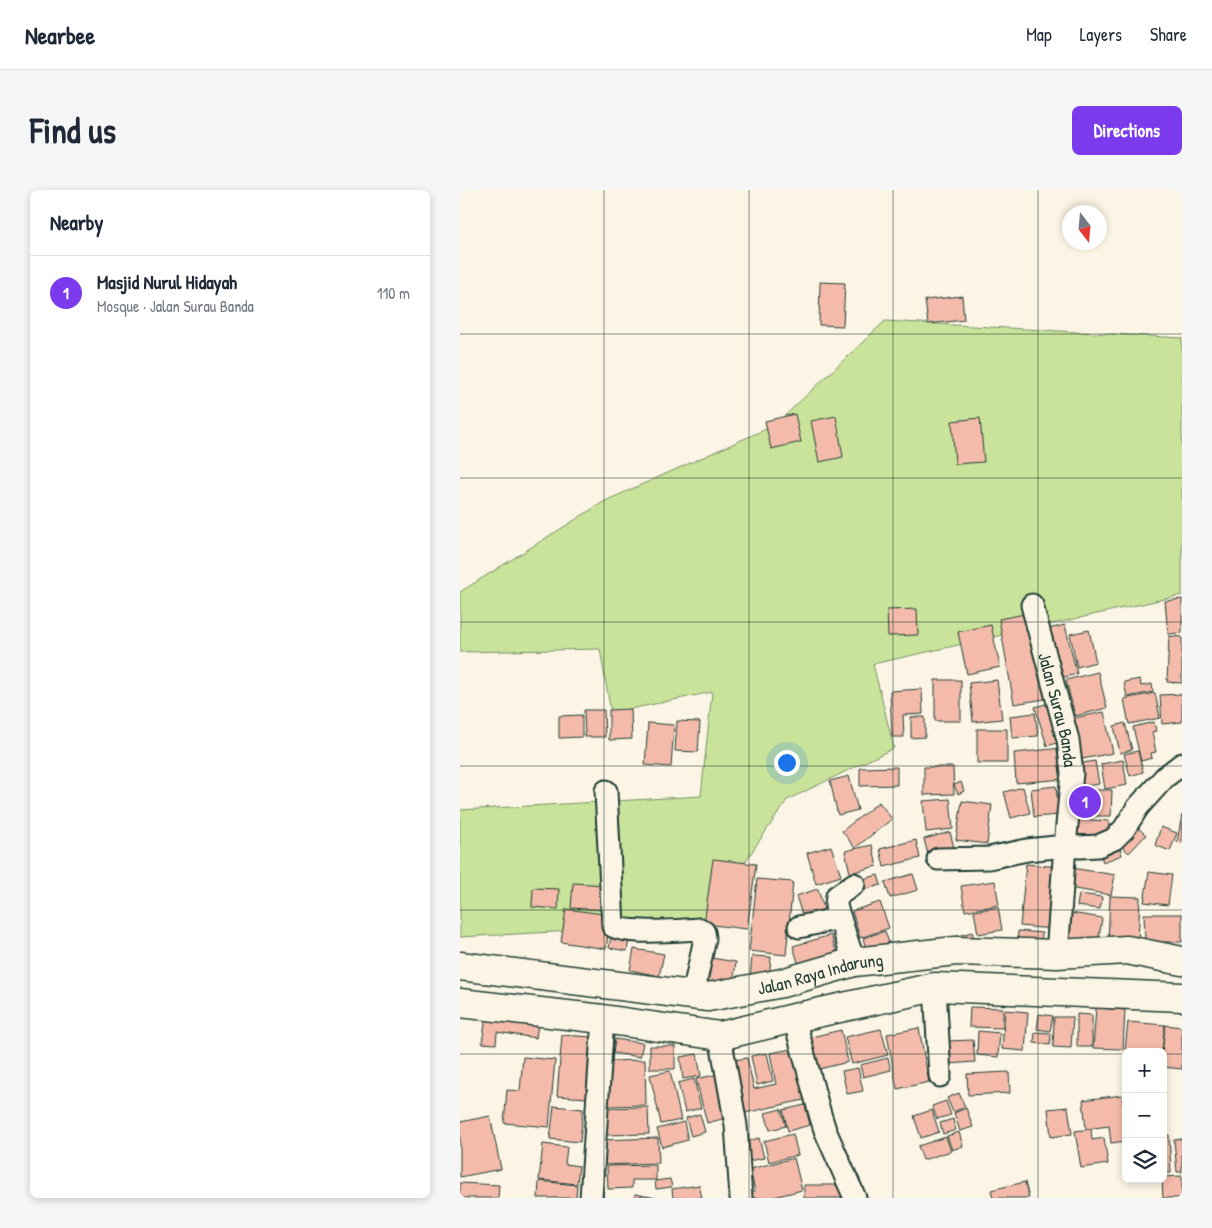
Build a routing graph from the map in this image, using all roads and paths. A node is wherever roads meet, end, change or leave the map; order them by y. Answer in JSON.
{"nodes":[{"id":1,"x":1032,"y":605,"type":"dead end"},
{"id":2,"x":1182,"y":764,"type":"edge"},
{"id":3,"x":606,"y":791,"type":"dead end"},
{"id":4,"x":1065,"y":846,"type":"junction"},
{"id":5,"x":938,"y":859,"type":"dead end"},
{"id":6,"x":854,"y":884,"type":"dead end"},
{"id":7,"x":840,"y":918,"type":"junction"},
{"id":8,"x":799,"y":927,"type":"dead end"},
{"id":9,"x":1057,"y":954,"type":"junction"},
{"id":10,"x":1182,"y":961,"type":"edge"},
{"id":11,"x":854,"y":962,"type":"junction"},
{"id":12,"x":460,"y":966,"type":"edge"},
{"id":13,"x":935,"y":987,"type":"junction"},
{"id":14,"x":693,"y":995,"type":"junction"},
{"id":15,"x":1182,"y":997,"type":"edge"},
{"id":16,"x":460,"y":1003,"type":"edge"},
{"id":17,"x":794,"y":1018,"type":"junction"},
{"id":18,"x":603,"y":1019,"type":"junction"},
{"id":19,"x":720,"y":1036,"type":"junction"},
{"id":20,"x":940,"y":1076,"type":"dead end"},
{"id":21,"x":591,"y":1198,"type":"edge"},
{"id":22,"x":741,"y":1198,"type":"edge"},
{"id":23,"x":855,"y":1198,"type":"edge"}],
"edges":[{"from":1,"to":4,"type":"street","name":"Jalan Surau Banda"},
{"from":2,"to":4,"type":"street"},
{"from":3,"to":14,"type":"street"},
{"from":4,"to":5,"type":"street"},
{"from":4,"to":9,"type":"street","name":"Jalan Surau Banda"},
{"from":6,"to":7,"type":"street"},
{"from":7,"to":8,"type":"street"},
{"from":7,"to":11,"type":"street"},
{"from":9,"to":10,"type":"highway","name":"Jalan Raya Indarung"},
{"from":9,"to":11,"type":"highway","name":"Jalan Raya Indarung"},
{"from":11,"to":14,"type":"highway","name":"Jalan Raya Indarung"},
{"from":12,"to":14,"type":"highway","name":"Jalan Raya Indarung"},
{"from":13,"to":15,"type":"highway"},
{"from":13,"to":17,"type":"highway"},
{"from":13,"to":20,"type":"street"},
{"from":16,"to":18,"type":"highway"},
{"from":17,"to":19,"type":"highway"},
{"from":17,"to":23,"type":"street"},
{"from":18,"to":19,"type":"highway"},
{"from":18,"to":21,"type":"street"},
{"from":19,"to":22,"type":"street"}]}
